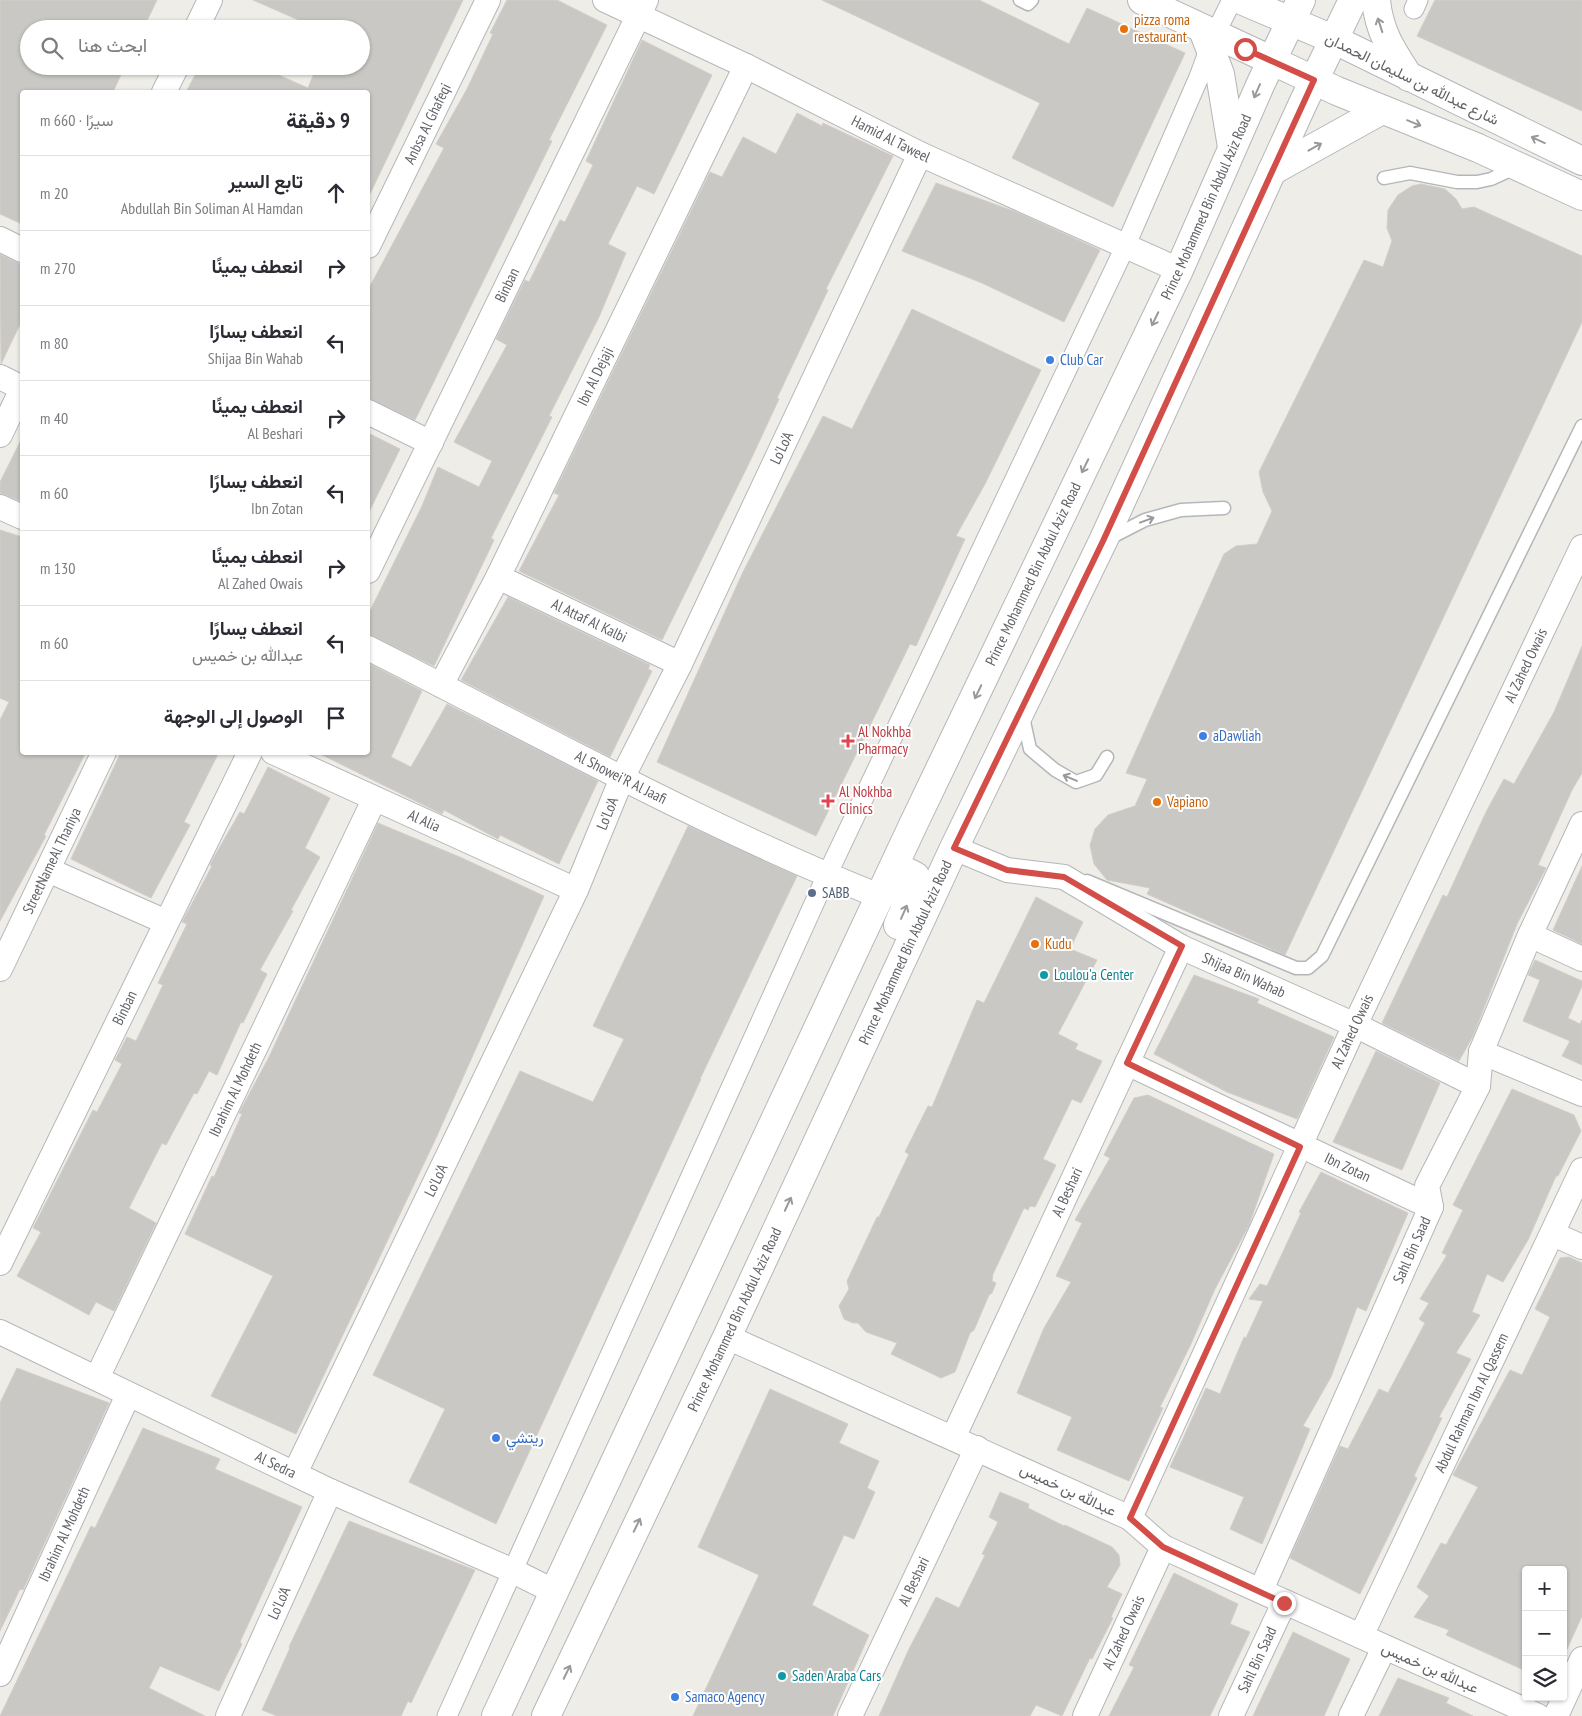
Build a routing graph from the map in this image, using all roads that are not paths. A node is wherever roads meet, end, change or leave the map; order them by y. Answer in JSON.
{"nodes":[{"id":1,"x":210,"y":0,"type":"edge"},
{"id":2,"x":488,"y":0,"type":"edge"},
{"id":3,"x":605,"y":0,"type":"edge"},
{"id":4,"x":1020,"y":0,"type":"edge"},
{"id":5,"x":1032,"y":0,"type":"edge"},
{"id":6,"x":1142,"y":0,"type":"edge"},
{"id":7,"x":1232,"y":0,"type":"edge"},
{"id":8,"x":1241,"y":0,"type":"edge"},
{"id":9,"x":1353,"y":0,"type":"edge"},
{"id":10,"x":1376,"y":0,"type":"edge"},
{"id":11,"x":642,"y":8,"type":"edge"},
{"id":12,"x":1296,"y":10,"type":"edge"},
{"id":13,"x":200,"y":20,"type":"edge"},
{"id":14,"x":1209,"y":38,"type":"junction"},
{"id":15,"x":1335,"y":40,"type":"junction"},
{"id":16,"x":1272,"y":60,"type":"junction"},
{"id":17,"x":746,"y":66,"type":"junction"},
{"id":18,"x":172,"y":75,"type":"edge"},
{"id":19,"x":1409,"y":77,"type":"junction"},
{"id":20,"x":1325,"y":86,"type":"junction"},
{"id":21,"x":165,"y":90,"type":"edge"},
{"id":22,"x":1382,"y":110,"type":"junction"},
{"id":23,"x":1232,"y":147,"type":"junction"},
{"id":24,"x":920,"y":154,"type":"junction"},
{"id":25,"x":1582,"y":161,"type":"edge"},
{"id":26,"x":1518,"y":166,"type":"junction"},
{"id":27,"x":1272,"y":171,"type":"junction"},
{"id":28,"x":1384,"y":178,"type":"dead end"},
{"id":29,"x":1582,"y":196,"type":"edge"},
{"id":30,"x":0,"y":239,"type":"edge"},
{"id":31,"x":370,"y":242,"type":"edge"},
{"id":32,"x":1125,"y":247,"type":"junction"},
{"id":33,"x":20,"y":249,"type":"edge"},
{"id":34,"x":1179,"y":270,"type":"junction"},
{"id":35,"x":0,"y":377,"type":"edge"},
{"id":36,"x":20,"y":387,"type":"edge"},
{"id":37,"x":20,"y":392,"type":"edge"},
{"id":38,"x":370,"y":413,"type":"edge"},
{"id":39,"x":1582,"y":426,"type":"edge"},
{"id":40,"x":0,"y":435,"type":"edge"},
{"id":41,"x":431,"y":443,"type":"junction"},
{"id":42,"x":0,"y":506,"type":"edge"},
{"id":43,"x":1224,"y":508,"type":"dead end"},
{"id":44,"x":20,"y":516,"type":"edge"},
{"id":45,"x":1103,"y":541,"type":"junction"},
{"id":46,"x":1582,"y":547,"type":"edge"},
{"id":47,"x":370,"y":558,"type":"edge"},
{"id":48,"x":498,"y":577,"type":"junction"},
{"id":49,"x":370,"y":649,"type":"edge"},
{"id":50,"x":680,"y":664,"type":"junction"},
{"id":51,"x":441,"y":685,"type":"junction"},
{"id":52,"x":1022,"y":711,"type":"junction"},
{"id":53,"x":103,"y":755,"type":"edge"},
{"id":54,"x":249,"y":755,"type":"edge"},
{"id":55,"x":279,"y":755,"type":"edge"},
{"id":56,"x":1107,"y":757,"type":"dead end"},
{"id":57,"x":622,"y":778,"type":"junction"},
{"id":58,"x":374,"y":800,"type":"junction"},
{"id":59,"x":1582,"y":824,"type":"edge"},
{"id":60,"x":954,"y":848,"type":"junction"},
{"id":61,"x":48,"y":870,"type":"junction"},
{"id":62,"x":827,"y":876,"type":"junction"},
{"id":63,"x":1064,"y":877,"type":"junction"},
{"id":64,"x":576,"y":890,"type":"junction"},
{"id":65,"x":879,"y":896,"type":"junction"},
{"id":66,"x":166,"y":922,"type":"junction"},
{"id":67,"x":1530,"y":935,"type":"junction"},
{"id":68,"x":1182,"y":946,"type":"junction"},
{"id":69,"x":1582,"y":959,"type":"edge"},
{"id":70,"x":0,"y":970,"type":"edge"},
{"id":71,"x":879,"y":1009,"type":"junction"},
{"id":72,"x":1355,"y":1025,"type":"junction"},
{"id":73,"x":1481,"y":1052,"type":"junction"},
{"id":74,"x":1127,"y":1063,"type":"junction"},
{"id":75,"x":1478,"y":1086,"type":"junction"},
{"id":76,"x":1582,"y":1094,"type":"edge"},
{"id":77,"x":1300,"y":1147,"type":"junction"},
{"id":78,"x":1582,"y":1170,"type":"edge"},
{"id":79,"x":1431,"y":1207,"type":"junction"},
{"id":80,"x":1553,"y":1234,"type":"junction"},
{"id":81,"x":1582,"y":1247,"type":"edge"},
{"id":82,"x":0,"y":1263,"type":"edge"},
{"id":83,"x":727,"y":1337,"type":"junction"},
{"id":84,"x":2,"y":1340,"type":"edge"},
{"id":85,"x":96,"y":1378,"type":"junction"},
{"id":86,"x":128,"y":1395,"type":"junction"},
{"id":87,"x":953,"y":1438,"type":"junction"},
{"id":88,"x":977,"y":1448,"type":"junction"},
{"id":89,"x":296,"y":1473,"type":"junction"},
{"id":90,"x":330,"y":1491,"type":"junction"},
{"id":91,"x":1130,"y":1518,"type":"junction"},
{"id":92,"x":1163,"y":1547,"type":"junction"},
{"id":93,"x":513,"y":1571,"type":"junction"},
{"id":94,"x":1261,"y":1590,"type":"junction"},
{"id":95,"x":555,"y":1592,"type":"junction"},
{"id":96,"x":1284,"y":1603,"type":"junction"},
{"id":97,"x":1361,"y":1636,"type":"junction"},
{"id":98,"x":1384,"y":1648,"type":"junction"},
{"id":99,"x":1582,"y":1659,"type":"edge"},
{"id":100,"x":0,"y":1674,"type":"edge"},
{"id":101,"x":228,"y":1716,"type":"edge"},
{"id":102,"x":447,"y":1716,"type":"edge"},
{"id":103,"x":496,"y":1716,"type":"edge"},
{"id":104,"x":546,"y":1716,"type":"edge"},
{"id":105,"x":850,"y":1716,"type":"edge"},
{"id":106,"x":1085,"y":1716,"type":"edge"},
{"id":107,"x":1231,"y":1716,"type":"edge"},
{"id":108,"x":1351,"y":1716,"type":"edge"},
{"id":109,"x":1538,"y":1716,"type":"edge"},
{"id":110,"x":1556,"y":1716,"type":"edge"}],
"edges":[{"from":1,"to":13,"type":"street"},
{"from":2,"to":31,"type":"street","name":"Anbsa Al Ghafeqi"},
{"from":3,"to":11,"type":"street","name":"Hamid Al Taweel"},
{"from":4,"to":5,"type":"lane"},
{"from":6,"to":14,"type":"main road"},
{"from":7,"to":14,"type":"street"},
{"from":8,"to":12,"type":"main road","name":"شارع عبدالله بن سليمان الحمدان"},
{"from":9,"to":15,"type":"main road","name":"Prince Mohammed Bin Abdul Aziz Road"},
{"from":19,"to":10,"type":"main road","one_way":true},
{"from":11,"to":17,"type":"street","name":"Hamid Al Taweel"},
{"from":11,"to":41,"type":"street","name":"Binban"},
{"from":12,"to":15,"type":"main road","name":"شارع عبدالله بن سليمان الحمدان"},
{"from":12,"to":16,"type":"main road","name":"Prince Mohammed Bin Abdul Aziz Road"},
{"from":14,"to":16,"type":"main road"},
{"from":14,"to":23,"type":"main road"},
{"from":14,"to":32,"type":"street"},
{"from":15,"to":19,"type":"main road","name":"شارع عبدالله بن سليمان الحمدان"},
{"from":15,"to":20,"type":"main road","name":"Prince Mohammed Bin Abdul Aziz Road"},
{"from":16,"to":20,"type":"main road"},
{"from":16,"to":23,"type":"main road","name":"Prince Mohammed Bin Abdul Aziz Road","one_way":true},
{"from":17,"to":24,"type":"street","name":"Hamid Al Taweel"},
{"from":17,"to":48,"type":"street","name":"Ibn Al Dejaji"},
{"from":18,"to":21,"type":"street"},
{"from":25,"to":19,"type":"main road","name":"شارع عبدالله بن سليمان الحمدان","one_way":true},
{"from":20,"to":22,"type":"main road"},
{"from":20,"to":27,"type":"main road","name":"Prince Mohammed Bin Abdul Aziz Road"},
{"from":22,"to":26,"type":"main road","one_way":true},
{"from":27,"to":22,"type":"main road","one_way":true},
{"from":23,"to":34,"type":"main road","name":"Prince Mohammed Bin Abdul Aziz Road"},
{"from":24,"to":32,"type":"street","name":"Hamid Al Taweel"},
{"from":24,"to":50,"type":"street","name":"Lo'Lo'A"},
{"from":26,"to":28,"type":"lane"},
{"from":26,"to":29,"type":"main road"},
{"from":27,"to":45,"type":"main road","name":"Prince Mohammed Bin Abdul Aziz Road"},
{"from":30,"to":33,"type":"street"},
{"from":32,"to":34,"type":"street","name":"Hamid Al Taweel"},
{"from":32,"to":62,"type":"street"},
{"from":34,"to":65,"type":"main road","name":"Prince Mohammed Bin Abdul Aziz Road","one_way":true},
{"from":35,"to":36,"type":"street"},
{"from":37,"to":40,"type":"street"},
{"from":38,"to":41,"type":"street"},
{"from":39,"to":63,"type":"lane"},
{"from":41,"to":47,"type":"street","name":"Binban"},
{"from":42,"to":44,"type":"street"},
{"from":45,"to":43,"type":"lane","one_way":true},
{"from":45,"to":52,"type":"main road","name":"Prince Mohammed Bin Abdul Aziz Road"},
{"from":46,"to":72,"type":"street","name":"Al Zahed Owais"},
{"from":48,"to":50,"type":"street","name":"Al Attaf Al Kalbi"},
{"from":48,"to":51,"type":"street","name":"Ibn Al Dejaji"},
{"from":49,"to":51,"type":"street","name":"Al Showei'R Al Jaafi"},
{"from":50,"to":57,"type":"street","name":"Lo'Lo'A"},
{"from":51,"to":57,"type":"street","name":"Al Showei'R Al Jaafi"},
{"from":56,"to":52,"type":"lane","one_way":true},
{"from":52,"to":60,"type":"main road","name":"Prince Mohammed Bin Abdul Aziz Road"},
{"from":53,"to":61,"type":"street","name":"StreetNameAl Thaniya"},
{"from":54,"to":66,"type":"street","name":"Binban"},
{"from":55,"to":58,"type":"street","name":"Al Alia"},
{"from":57,"to":62,"type":"street","name":"Al Showei'R Al Jaafi"},
{"from":57,"to":64,"type":"street","name":"Lo'Lo'A"},
{"from":58,"to":64,"type":"street","name":"Al Alia"},
{"from":58,"to":85,"type":"street","name":"Ibrahim Al Mohdeth"},
{"from":59,"to":67,"type":"street","name":"Sahl Bin Saad"},
{"from":60,"to":63,"type":"street","name":"Shijaa Bin Wahab"},
{"from":60,"to":71,"type":"main road","name":"Prince Mohammed Bin Abdul Aziz Road"},
{"from":61,"to":66,"type":"street"},
{"from":61,"to":70,"type":"street","name":"StreetNameAl Thaniya"},
{"from":62,"to":65,"type":"street","name":"Al Showei'R Al Jaafi"},
{"from":62,"to":93,"type":"street"},
{"from":63,"to":68,"type":"street","name":"Shijaa Bin Wahab"},
{"from":64,"to":89,"type":"street","name":"Lo'Lo'A"},
{"from":71,"to":65,"type":"main road","one_way":true},
{"from":65,"to":95,"type":"main road","name":"Prince Mohammed Bin Abdul Aziz Road"},
{"from":66,"to":82,"type":"street","name":"Binban"},
{"from":67,"to":69,"type":"street"},
{"from":67,"to":73,"type":"street","name":"Sahl Bin Saad"},
{"from":68,"to":72,"type":"street","name":"Shijaa Bin Wahab"},
{"from":68,"to":74,"type":"street","name":"Al Beshari"},
{"from":83,"to":71,"type":"main road","name":"Prince Mohammed Bin Abdul Aziz Road","one_way":true},
{"from":72,"to":75,"type":"street","name":"Shijaa Bin Wahab"},
{"from":72,"to":77,"type":"street","name":"Al Zahed Owais"},
{"from":73,"to":75,"type":"street","name":"Sahl Bin Saad"},
{"from":73,"to":76,"type":"street"},
{"from":74,"to":77,"type":"street","name":"Ibn Zotan"},
{"from":74,"to":87,"type":"street","name":"Al Beshari"},
{"from":75,"to":79,"type":"street","name":"Sahl Bin Saad"},
{"from":77,"to":79,"type":"street","name":"Ibn Zotan"},
{"from":77,"to":91,"type":"street","name":"Al Zahed Owais"},
{"from":78,"to":80,"type":"street","name":"Abdul Rahman Ibn Al Qassem"},
{"from":79,"to":94,"type":"street","name":"Sahl Bin Saad"},
{"from":80,"to":81,"type":"street"},
{"from":80,"to":97,"type":"street","name":"Abdul Rahman Ibn Al Qassem"},
{"from":83,"to":87,"type":"street","name":"عبدالله بن خميس"},
{"from":104,"to":83,"type":"main road","name":"Prince Mohammed Bin Abdul Aziz Road","one_way":true},
{"from":84,"to":85,"type":"street","name":"Al Sedra"},
{"from":85,"to":86,"type":"street","name":"Al Sedra"},
{"from":86,"to":89,"type":"street","name":"Al Sedra"},
{"from":86,"to":100,"type":"street","name":"Ibrahim Al Mohdeth"},
{"from":87,"to":88,"type":"street","name":"عبدالله بن خميس"},
{"from":88,"to":91,"type":"street","name":"عبدالله بن خميس"},
{"from":88,"to":105,"type":"street","name":"Al Beshari"},
{"from":89,"to":90,"type":"street","name":"Al Sedra"},
{"from":90,"to":93,"type":"street","name":"Al Sedra"},
{"from":90,"to":101,"type":"street","name":"Lo'Lo'A"},
{"from":91,"to":92,"type":"street","name":"عبدالله بن خميس"},
{"from":92,"to":94,"type":"street","name":"عبدالله بن خميس"},
{"from":92,"to":106,"type":"street","name":"Al Zahed Owais"},
{"from":93,"to":95,"type":"street","name":"Al Sedra"},
{"from":93,"to":102,"type":"street"},
{"from":94,"to":96,"type":"street","name":"عبدالله بن خميس"},
{"from":95,"to":103,"type":"main road","name":"Prince Mohammed Bin Abdul Aziz Road"},
{"from":96,"to":97,"type":"street","name":"عبدالله بن خميس"},
{"from":96,"to":107,"type":"street","name":"Sahl Bin Saad"},
{"from":97,"to":98,"type":"street","name":"عبدالله بن خميس"},
{"from":98,"to":108,"type":"street"},
{"from":98,"to":109,"type":"street","name":"عبدالله بن خميس"},
{"from":99,"to":110,"type":"street"}]}
